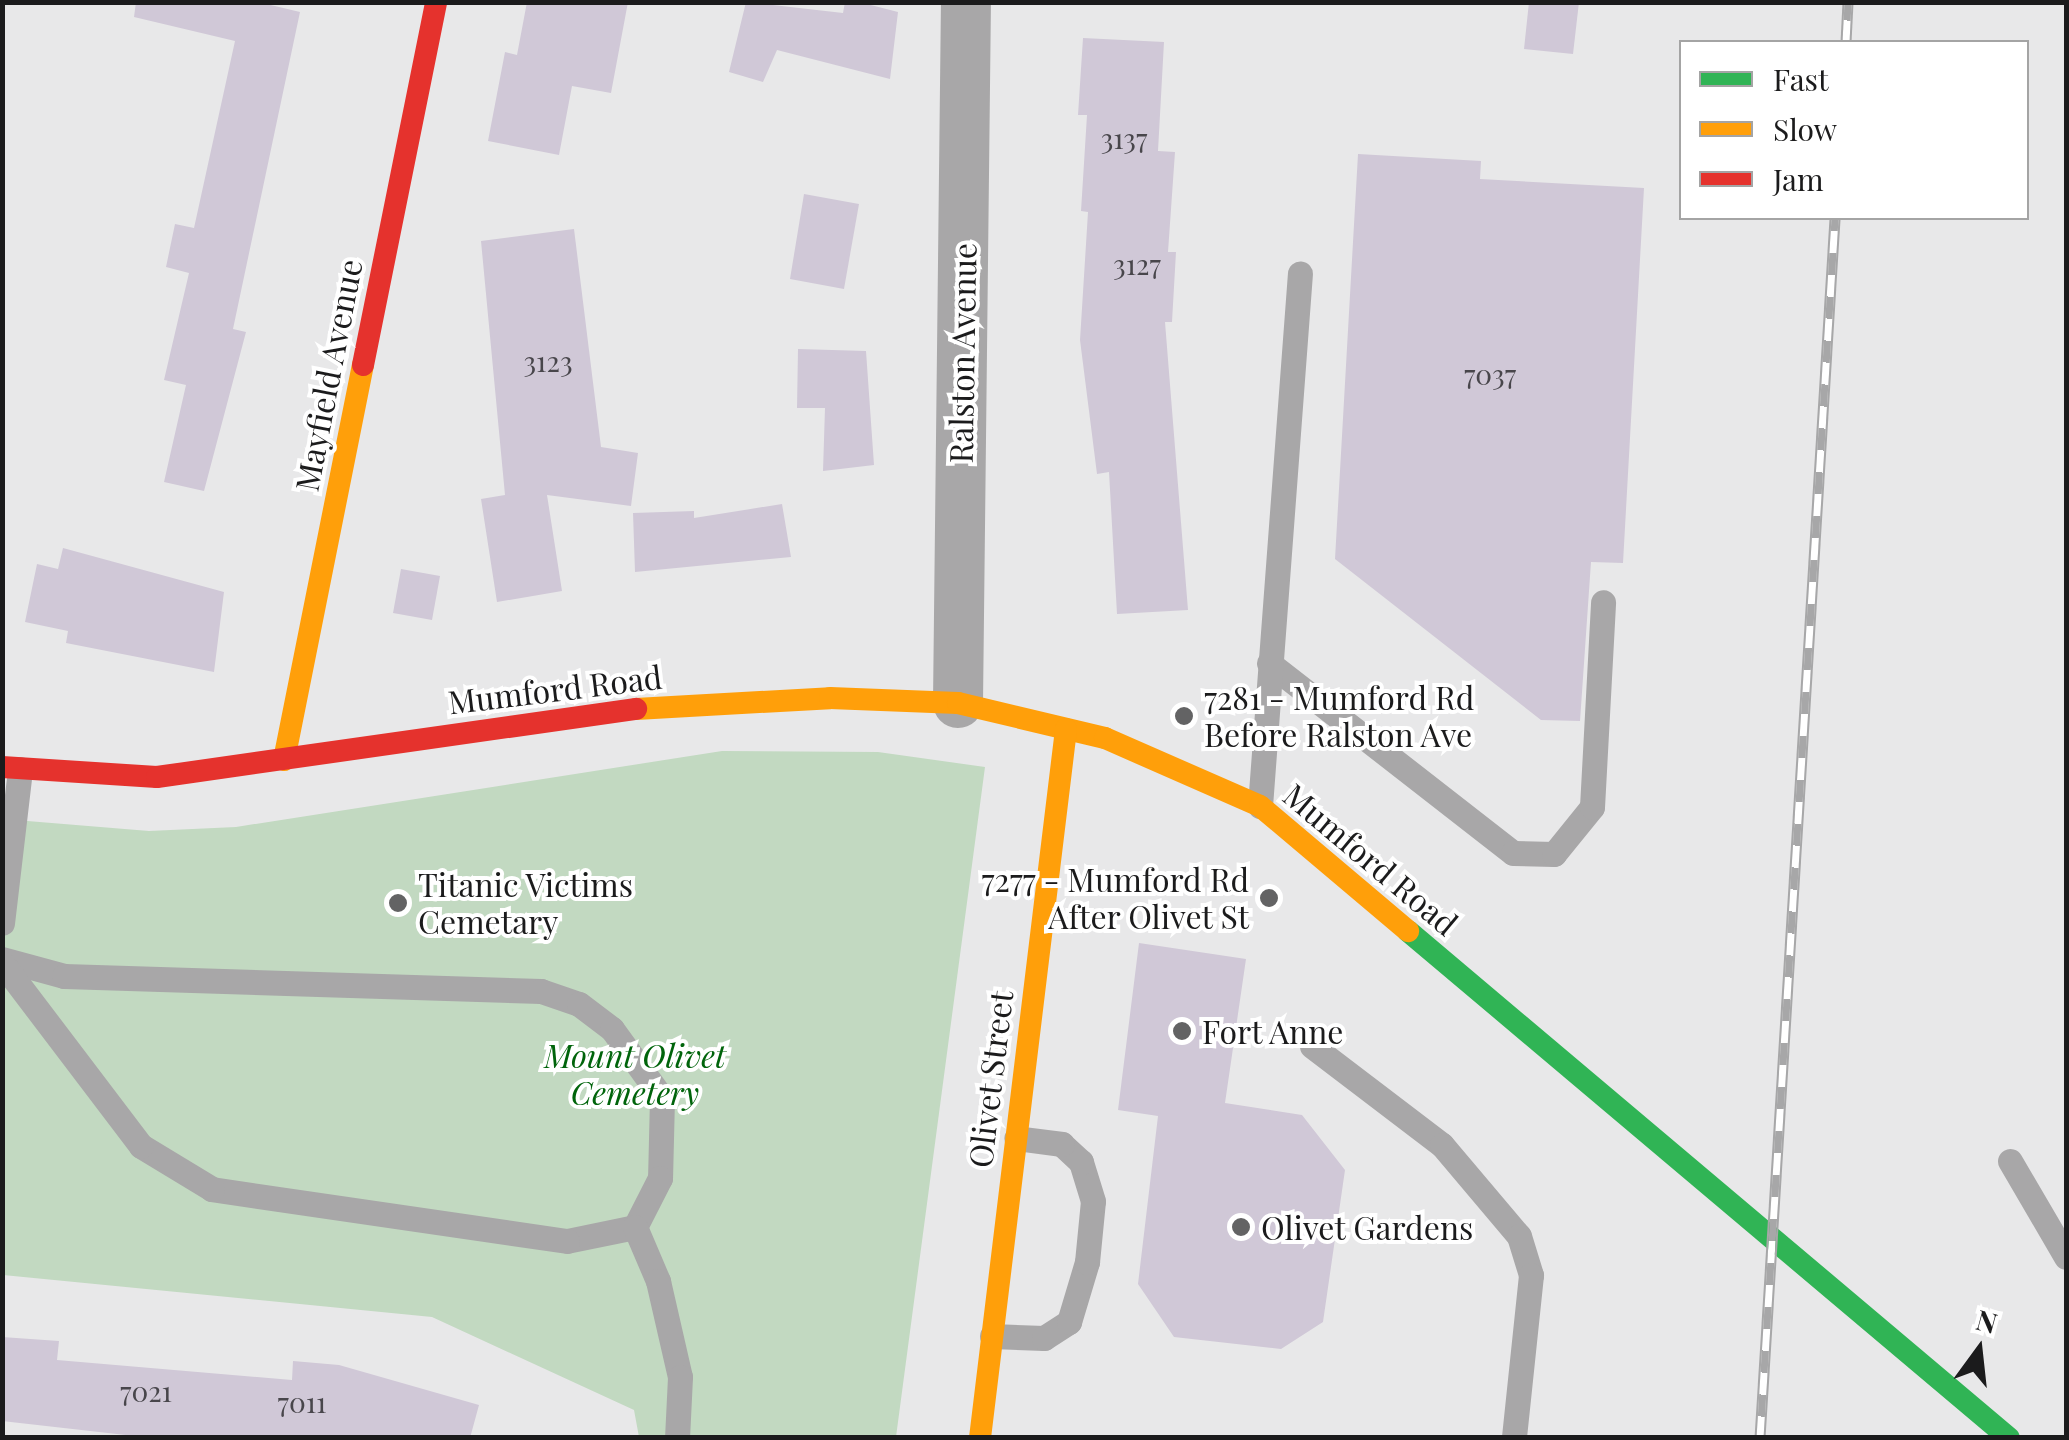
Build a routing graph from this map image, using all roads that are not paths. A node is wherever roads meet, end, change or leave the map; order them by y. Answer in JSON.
{"nodes":[{"id":1,"x":436,"y":2,"type":"edge"},
{"id":2,"x":966,"y":2,"type":"edge"},
{"id":3,"x":1300,"y":273,"type":"dead end"},
{"id":4,"x":1604,"y":602,"type":"dead end"},
{"id":5,"x":1269,"y":662,"type":"junction"},
{"id":6,"x":958,"y":703,"type":"junction"},
{"id":7,"x":1066,"y":729,"type":"junction"},
{"id":8,"x":284,"y":760,"type":"junction"},
{"id":9,"x":11,"y":768,"type":"edge"},
{"id":10,"x":1260,"y":806,"type":"junction"},
{"id":11,"x":2,"y":923,"type":"edge"},
{"id":12,"x":2,"y":961,"type":"edge"},
{"id":13,"x":1312,"y":1046,"type":"dead end"},
{"id":14,"x":1016,"y":1138,"type":"junction"},
{"id":15,"x":2010,"y":1161,"type":"dead end"},
{"id":16,"x":634,"y":1227,"type":"junction"},
{"id":17,"x":2066,"y":1257,"type":"edge"},
{"id":18,"x":992,"y":1336,"type":"junction"},
{"id":19,"x":677,"y":1438,"type":"edge"},
{"id":20,"x":980,"y":1438,"type":"edge"},
{"id":21,"x":1514,"y":1438,"type":"edge"},
{"id":22,"x":2009,"y":1438,"type":"edge"}],
"edges":[{"from":1,"to":8,"type":"street","name":"Mayfield Avenue"},
{"from":2,"to":6,"type":"street","name":"Ralston Avenue"},
{"from":3,"to":5,"type":"lane"},
{"from":4,"to":5,"type":"lane"},
{"from":5,"to":10,"type":"lane"},
{"from":6,"to":7,"type":"street","name":"Mumford Road"},
{"from":6,"to":8,"type":"street","name":"Mumford Road"},
{"from":7,"to":10,"type":"street","name":"Mumford Road"},
{"from":7,"to":14,"type":"street","name":"Olivet Street"},
{"from":8,"to":9,"type":"street","name":"Mumford Road"},
{"from":9,"to":11,"type":"lane"},
{"from":10,"to":22,"type":"street","name":"Mumford Road"},
{"from":12,"to":16,"type":"lane"},
{"from":12,"to":16,"type":"lane"},
{"from":13,"to":21,"type":"lane"},
{"from":14,"to":18,"type":"street","name":"Olivet Street"},
{"from":14,"to":18,"type":"lane"},
{"from":15,"to":17,"type":"lane"},
{"from":16,"to":19,"type":"lane"},
{"from":18,"to":20,"type":"street","name":"Olivet Street"}]}
